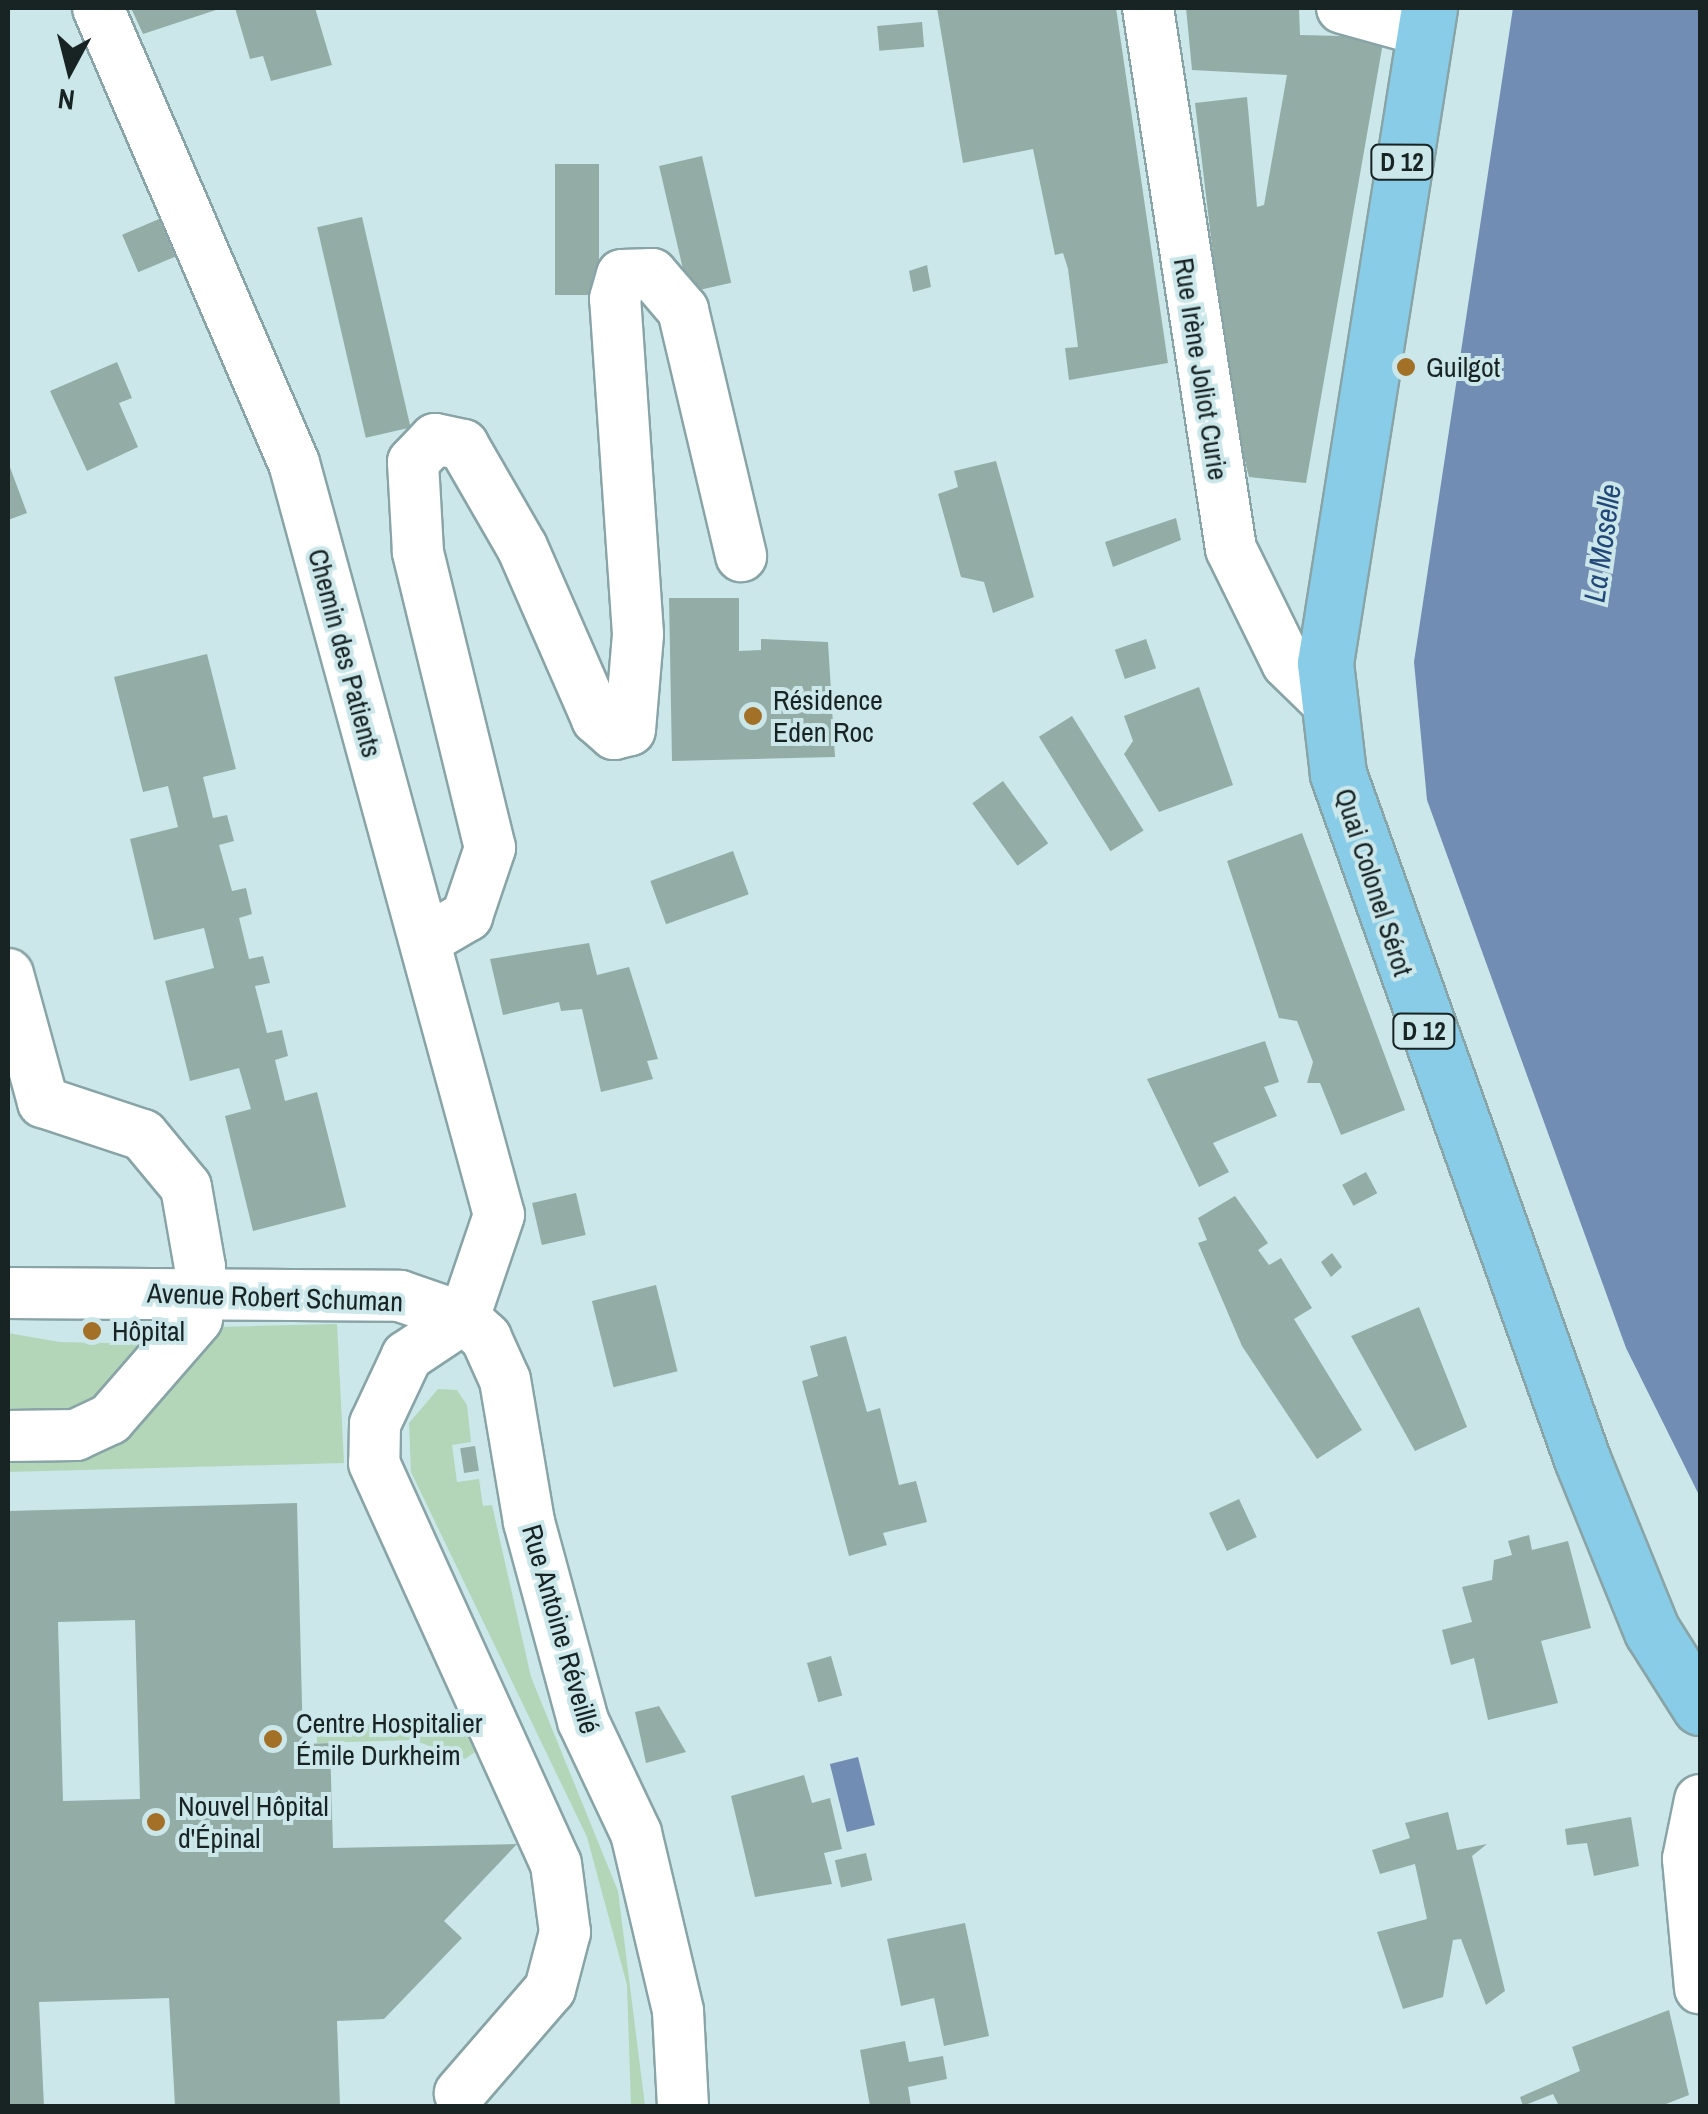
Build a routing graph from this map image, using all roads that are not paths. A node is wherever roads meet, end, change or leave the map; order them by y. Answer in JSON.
{"nodes":[{"id":1,"x":98,"y":8,"type":"edge"},
{"id":2,"x":1148,"y":8,"type":"edge"},
{"id":3,"x":1342,"y":8,"type":"edge"},
{"id":4,"x":1427,"y":19,"type":"edge"},
{"id":5,"x":741,"y":556,"type":"dead end"},
{"id":6,"x":1327,"y":702,"type":"junction"},
{"id":7,"x":426,"y":940,"type":"junction"},
{"id":8,"x":8,"y":974,"type":"edge"},
{"id":9,"x":197,"y":1292,"type":"junction"},
{"id":10,"x":8,"y":1293,"type":"edge"},
{"id":11,"x":464,"y":1318,"type":"junction"},
{"id":12,"x":8,"y":1436,"type":"edge"},
{"id":13,"x":1700,"y":1707,"type":"edge"},
{"id":14,"x":1700,"y":1800,"type":"edge"},
{"id":15,"x":1700,"y":1983,"type":"edge"},
{"id":16,"x":460,"y":2093,"type":"dead end"},
{"id":17,"x":683,"y":2106,"type":"edge"}],
"edges":[{"from":1,"to":7,"type":"street","name":"Chemin des Patients"},
{"from":2,"to":6,"type":"street","name":"Rue Irène Joliot Curie"},
{"from":3,"to":4,"type":"street"},
{"from":4,"to":6,"type":"main road","name":"Quai Colonel Sérot","number":"D 12"},
{"from":5,"to":7,"type":"street"},
{"from":6,"to":13,"type":"main road","name":"Quai Colonel Sérot","number":"D 12"},
{"from":7,"to":11,"type":"street","name":"Chemin des Patients"},
{"from":8,"to":9,"type":"street"},
{"from":9,"to":10,"type":"street","name":"Avenue Robert Schuman"},
{"from":9,"to":11,"type":"street","name":"Avenue Robert Schuman"},
{"from":9,"to":12,"type":"street"},
{"from":11,"to":16,"type":"street"},
{"from":11,"to":17,"type":"street","name":"Rue Antoine Réveillé"},
{"from":14,"to":15,"type":"street"}]}
